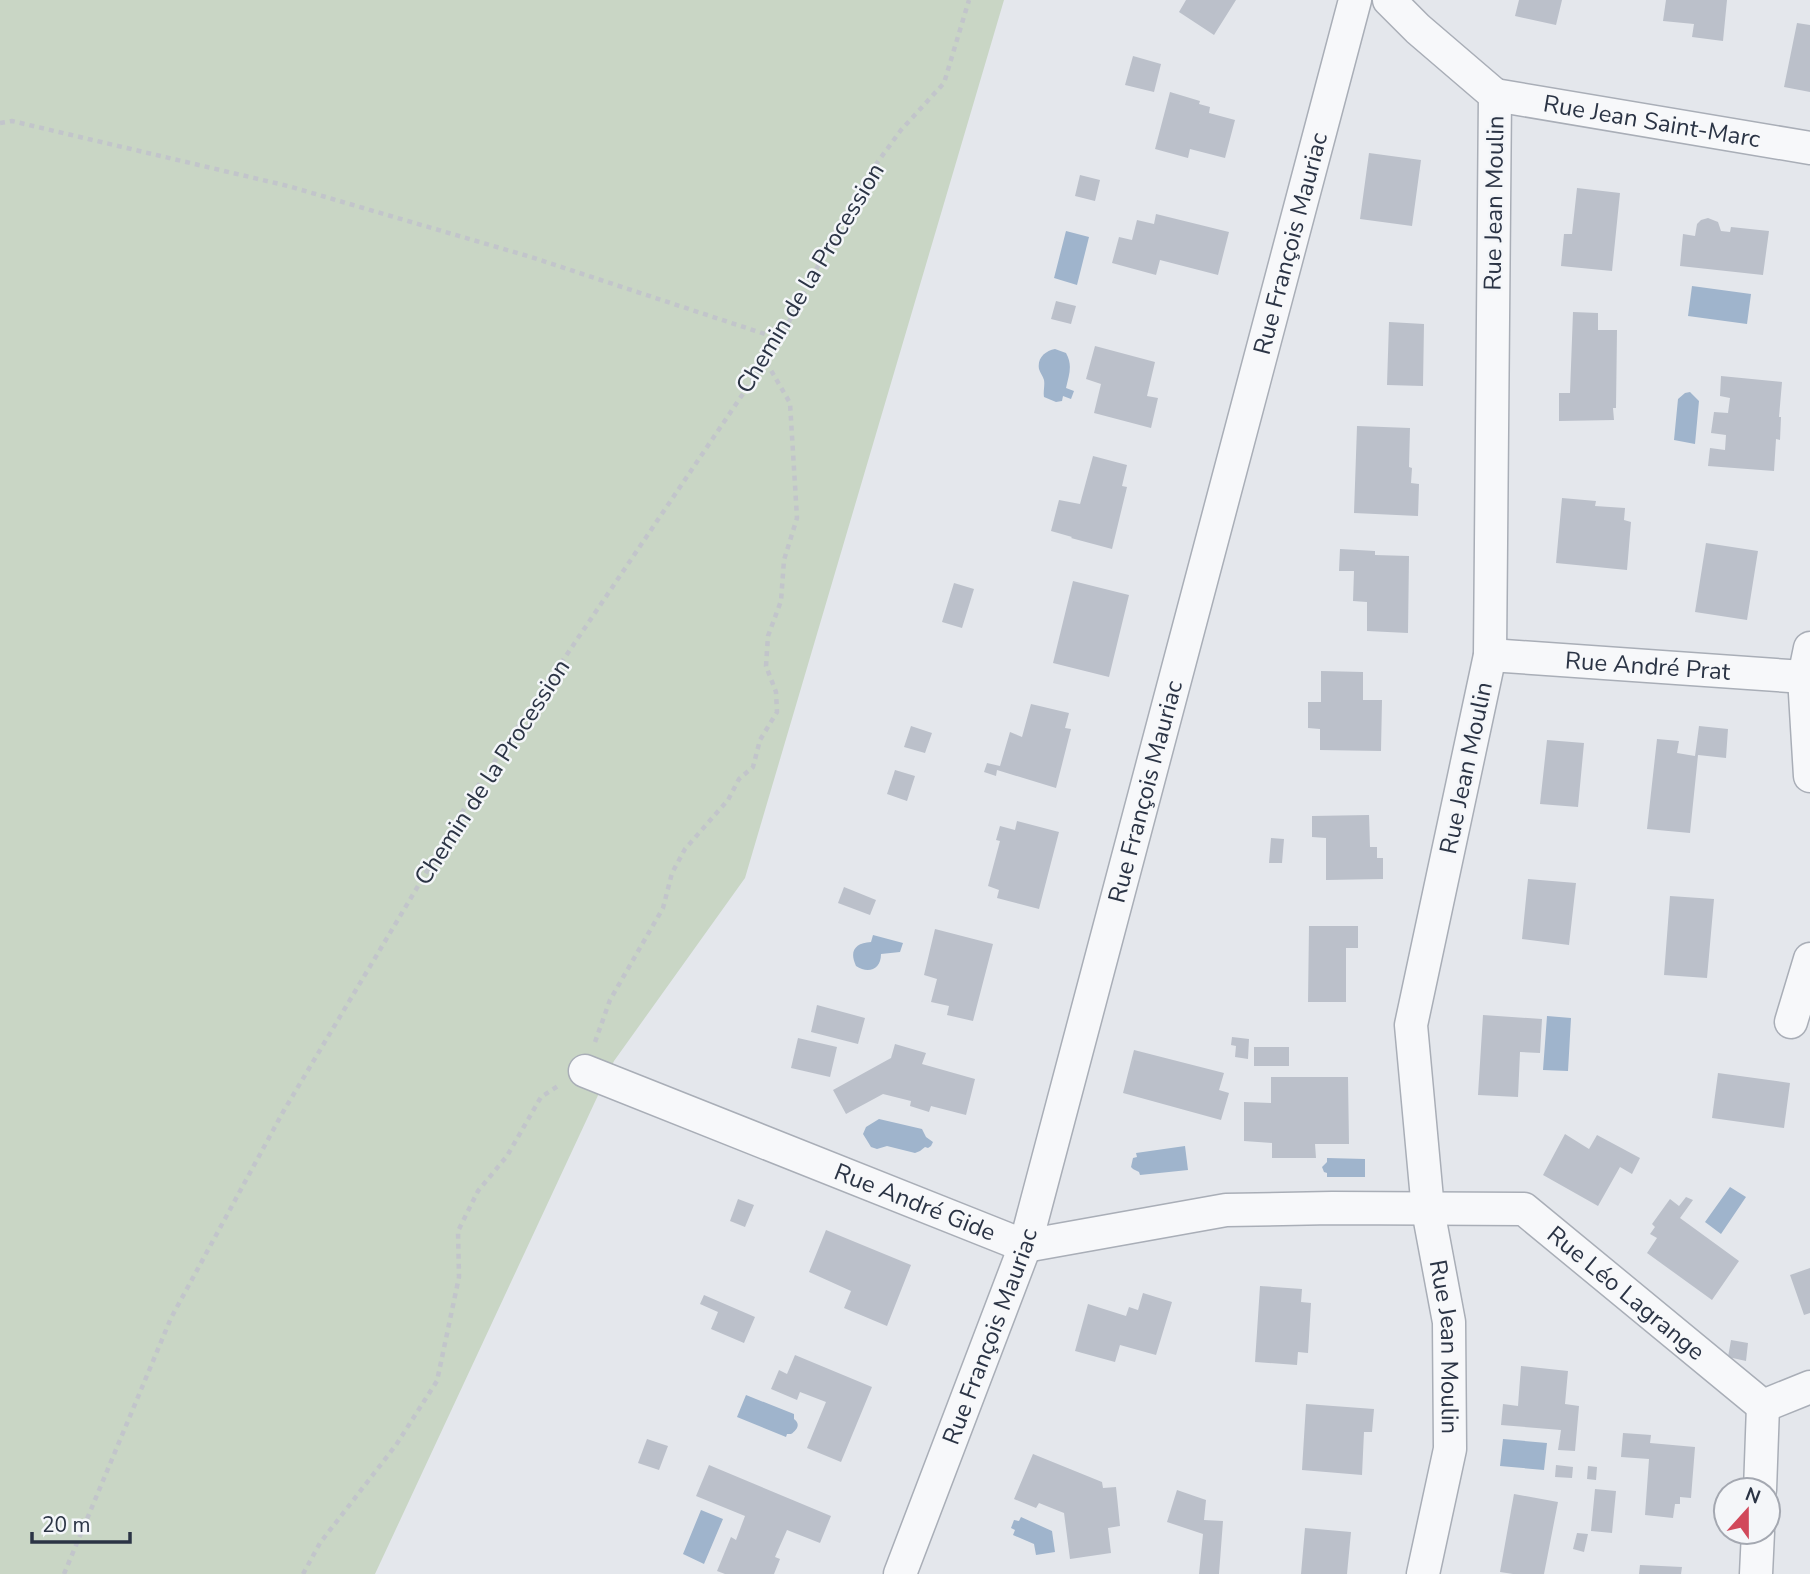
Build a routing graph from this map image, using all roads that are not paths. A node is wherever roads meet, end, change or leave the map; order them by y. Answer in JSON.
{"nodes":[{"id":1,"x":1355,"y":0,"type":"edge"},
{"id":2,"x":1390,"y":0,"type":"edge"},
{"id":3,"x":1422,"y":14,"type":"edge"},
{"id":4,"x":1495,"y":95,"type":"junction"},
{"id":5,"x":1810,"y":148,"type":"edge"},
{"id":6,"x":1490,"y":654,"type":"junction"},
{"id":7,"x":1807,"y":662,"type":"edge"},
{"id":8,"x":1810,"y":776,"type":"edge"},
{"id":9,"x":1810,"y":959,"type":"edge"},
{"id":10,"x":1791,"y":1022,"type":"dead end"},
{"id":11,"x":584,"y":1071,"type":"road end"},
{"id":12,"x":1428,"y":1210,"type":"junction"},
{"id":13,"x":1025,"y":1246,"type":"junction"},
{"id":14,"x":1810,"y":1387,"type":"edge"},
{"id":15,"x":1763,"y":1406,"type":"junction"},
{"id":16,"x":1760,"y":1476,"type":"edge"},
{"id":17,"x":1757,"y":1546,"type":"edge"},
{"id":18,"x":900,"y":1574,"type":"edge"},
{"id":19,"x":1423,"y":1574,"type":"edge"},
{"id":20,"x":1756,"y":1574,"type":"edge"}],
"edges":[{"from":1,"to":13,"type":"street","name":"Rue François Mauriac"},
{"from":2,"to":3,"type":"street","name":"Rue Jean Moulin"},
{"from":3,"to":4,"type":"street","name":"Rue Jean Moulin"},
{"from":4,"to":5,"type":"street","name":"Rue Jean Saint-Marc"},
{"from":4,"to":6,"type":"street","name":"Rue Jean Moulin"},
{"from":6,"to":7,"type":"street","name":"Rue André Prat"},
{"from":6,"to":12,"type":"street","name":"Rue Jean Moulin"},
{"from":7,"to":8,"type":"street"},
{"from":9,"to":10,"type":"street"},
{"from":11,"to":13,"type":"street","name":"Rue André Gide"},
{"from":12,"to":13,"type":"street","name":"Rue André Gide"},
{"from":12,"to":15,"type":"street","name":"Rue Léo Lagrange"},
{"from":12,"to":19,"type":"street","name":"Rue Jean Moulin"},
{"from":13,"to":18,"type":"street","name":"Rue François Mauriac"},
{"from":14,"to":15,"type":"street"},
{"from":15,"to":16,"type":"street"},
{"from":17,"to":20,"type":"street"}]}
